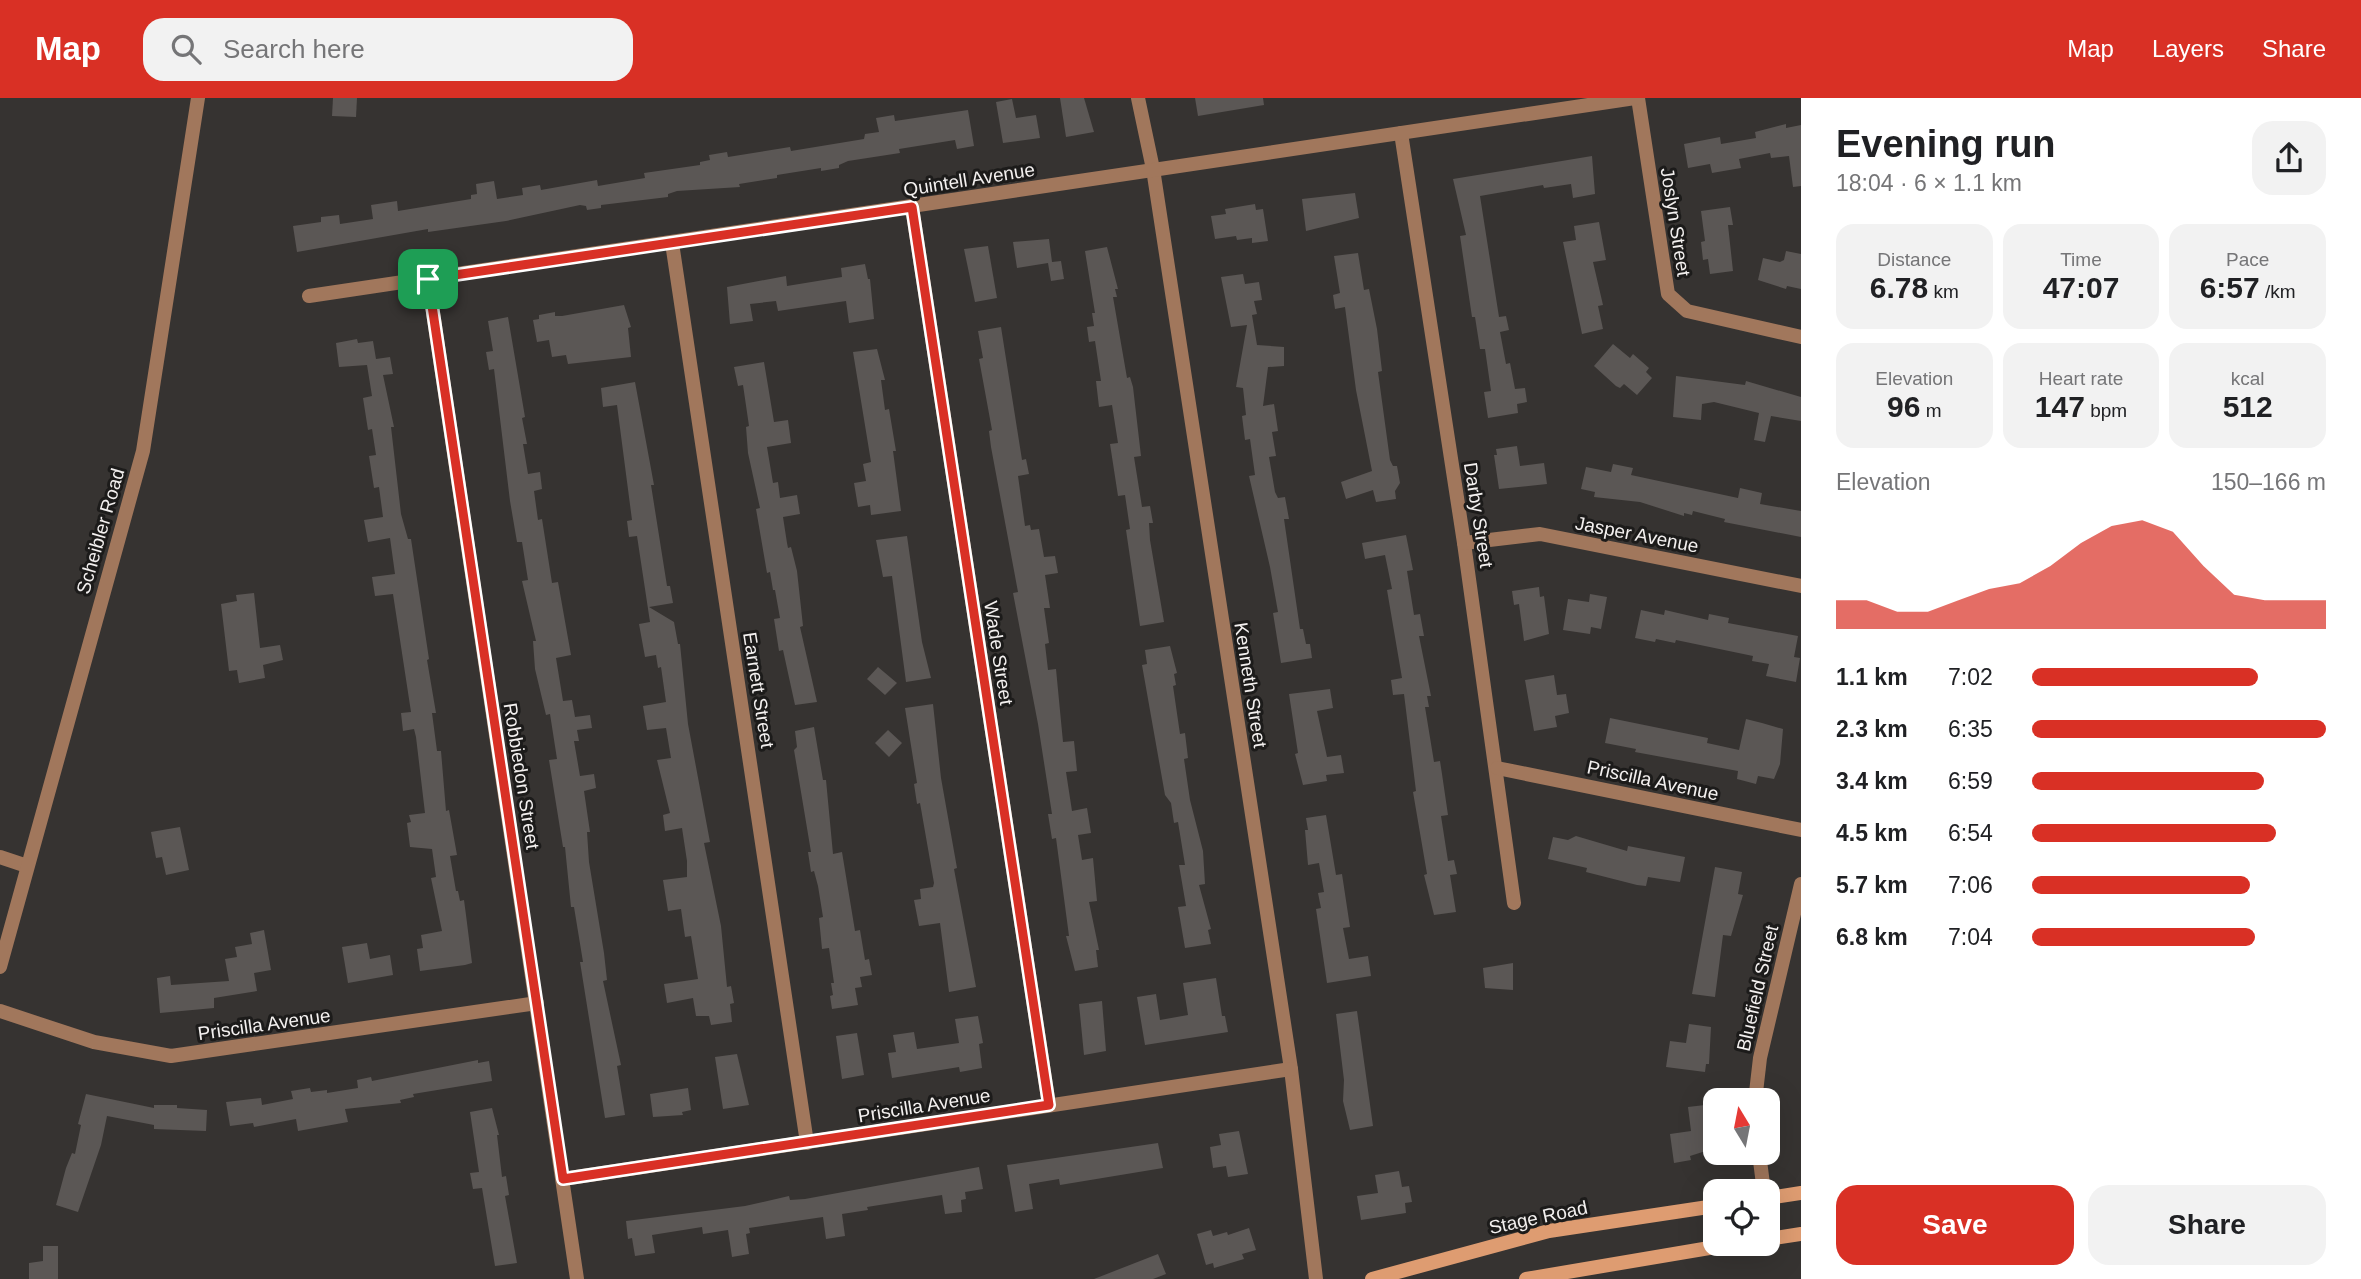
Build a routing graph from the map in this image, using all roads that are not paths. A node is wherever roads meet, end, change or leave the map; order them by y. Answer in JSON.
{"nodes":[{"id":1,"x":198,"y":98,"type":"edge"},
{"id":2,"x":1139,"y":98,"type":"edge"},
{"id":3,"x":1636,"y":98,"type":"edge"},
{"id":4,"x":1401,"y":133,"type":"junction"},
{"id":5,"x":1153,"y":169,"type":"junction"},
{"id":6,"x":912,"y":207,"type":"junction"},
{"id":7,"x":672,"y":243,"type":"junction"},
{"id":8,"x":428,"y":279,"type":"junction"},
{"id":9,"x":309,"y":296,"type":"dead end"},
{"id":10,"x":1801,"y":337,"type":"edge"},
{"id":11,"x":1464,"y":543,"type":"junction"},
{"id":12,"x":1801,"y":586,"type":"edge"},
{"id":13,"x":1497,"y":768,"type":"junction"},
{"id":14,"x":1801,"y":830,"type":"edge"},
{"id":15,"x":0,"y":857,"type":"edge"},
{"id":16,"x":27,"y":866,"type":"junction"},
{"id":17,"x":1801,"y":884,"type":"edge"},
{"id":18,"x":1514,"y":903,"type":"dead end"},
{"id":19,"x":0,"y":967,"type":"edge"},
{"id":20,"x":537,"y":1003,"type":"junction"},
{"id":21,"x":0,"y":1011,"type":"edge"},
{"id":22,"x":1291,"y":1069,"type":"junction"},
{"id":23,"x":1757,"y":1088,"type":"edge"},
{"id":24,"x":1049,"y":1105,"type":"junction"},
{"id":25,"x":807,"y":1143,"type":"junction"},
{"id":26,"x":563,"y":1179,"type":"junction"},
{"id":27,"x":1801,"y":1193,"type":"edge"},
{"id":28,"x":1780,"y":1196,"type":"edge"},
{"id":29,"x":1703,"y":1208,"type":"edge"},
{"id":30,"x":1801,"y":1234,"type":"edge"},
{"id":31,"x":1780,"y":1237,"type":"edge"},
{"id":32,"x":1703,"y":1249,"type":"edge"},
{"id":33,"x":577,"y":1279,"type":"edge"},
{"id":34,"x":1316,"y":1279,"type":"edge"},
{"id":35,"x":1372,"y":1279,"type":"edge"},
{"id":36,"x":1526,"y":1279,"type":"edge"}],
"edges":[{"from":1,"to":16,"type":"street","name":"Scheibler Road"},
{"from":2,"to":5,"type":"street","name":"Kenneth Street"},
{"from":3,"to":4,"type":"street","name":"Quintell Avenue"},
{"from":3,"to":10,"type":"street","name":"Joslyn Street"},
{"from":4,"to":5,"type":"street","name":"Quintell Avenue"},
{"from":4,"to":11,"type":"street","name":"Darby Street"},
{"from":5,"to":6,"type":"street","name":"Quintell Avenue"},
{"from":5,"to":22,"type":"street","name":"Kenneth Street"},
{"from":6,"to":7,"type":"street","name":"Quintell Avenue"},
{"from":6,"to":24,"type":"street","name":"Wade Street"},
{"from":7,"to":8,"type":"street","name":"Quintell Avenue"},
{"from":7,"to":25,"type":"street","name":"Earnett Street"},
{"from":8,"to":9,"type":"street","name":"Quintell Avenue"},
{"from":8,"to":20,"type":"street","name":"Robbiedon Street"},
{"from":11,"to":12,"type":"street","name":"Jasper Avenue"},
{"from":11,"to":13,"type":"street","name":"Darby Street"},
{"from":13,"to":14,"type":"street","name":"Priscilla Avenue"},
{"from":13,"to":18,"type":"street","name":"Darby Street"},
{"from":15,"to":16,"type":"street"},
{"from":16,"to":19,"type":"street","name":"Scheibler Road"},
{"from":17,"to":23,"type":"street","name":"Bluefield Street"},
{"from":20,"to":21,"type":"street","name":"Priscilla Avenue"},
{"from":20,"to":26,"type":"street","name":"Robbiedon Street"},
{"from":22,"to":24,"type":"street","name":"Priscilla Avenue"},
{"from":22,"to":34,"type":"street","name":"Kenneth Street"},
{"from":24,"to":25,"type":"street","name":"Priscilla Avenue"},
{"from":25,"to":26,"type":"street","name":"Priscilla Avenue"},
{"from":26,"to":33,"type":"street","name":"Robbiedon Street"},
{"from":27,"to":28,"type":"main road"},
{"from":29,"to":35,"type":"main road","name":"Stage Road"},
{"from":30,"to":31,"type":"main road"},
{"from":32,"to":36,"type":"main road"}]}
